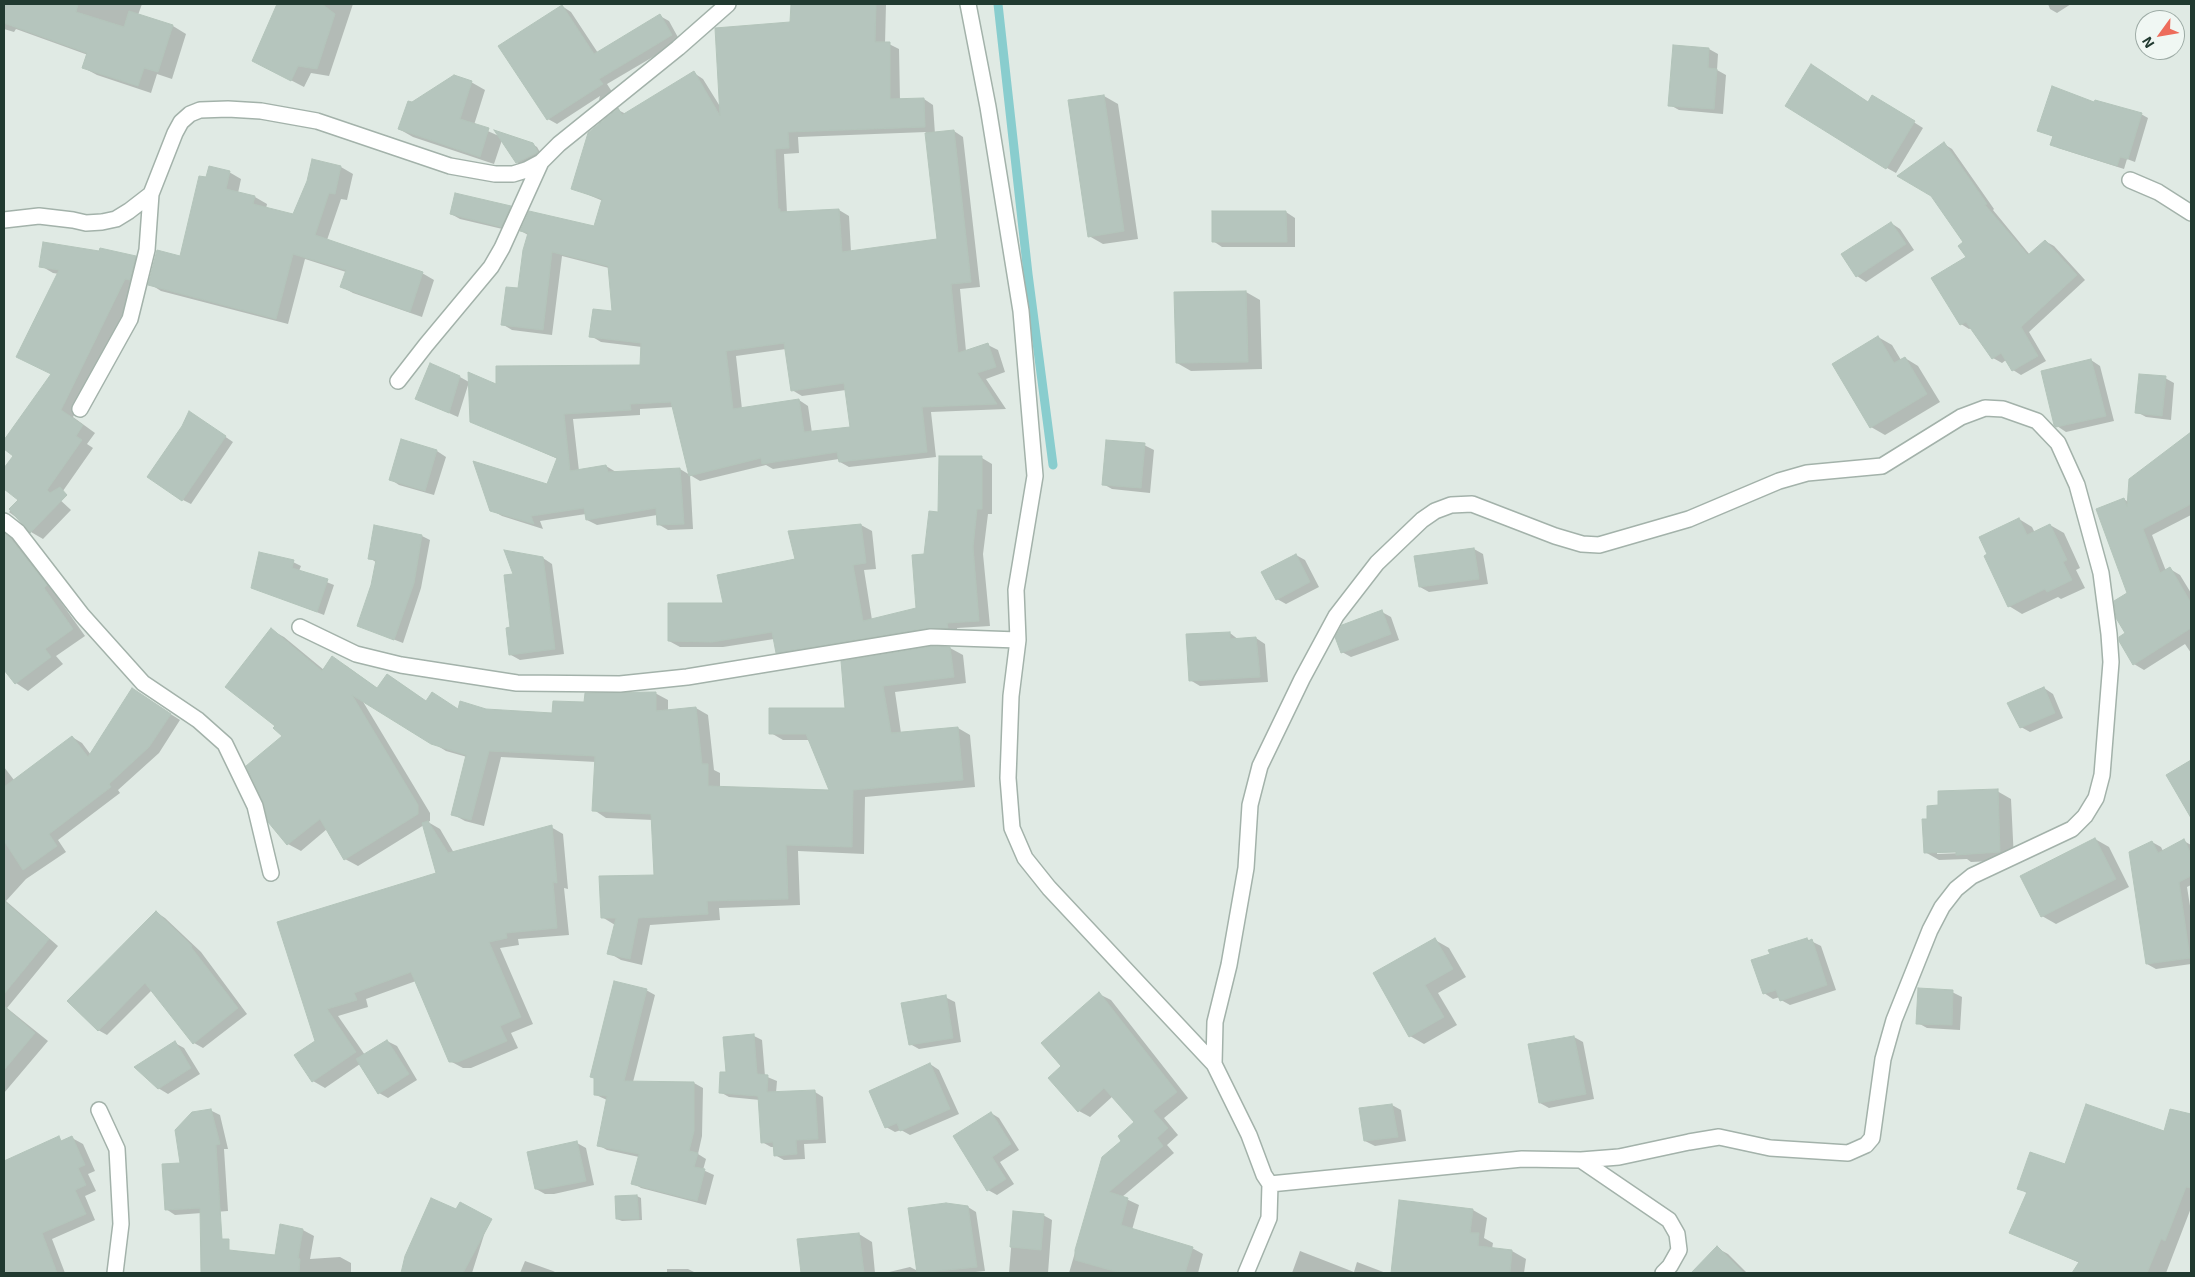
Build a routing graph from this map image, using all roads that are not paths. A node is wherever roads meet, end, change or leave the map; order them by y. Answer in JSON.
{"nodes":[{"id":1,"x":728,"y":4,"type":"edge"},
{"id":2,"x":968,"y":4,"type":"edge"},
{"id":3,"x":541,"y":162,"type":"junction"},
{"id":4,"x":2130,"y":180,"type":"dead end"},
{"id":5,"x":151,"y":194,"type":"junction"},
{"id":6,"x":2191,"y":213,"type":"edge"},
{"id":7,"x":5,"y":223,"type":"edge"},
{"id":8,"x":398,"y":381,"type":"dead end"},
{"id":9,"x":80,"y":409,"type":"dead end"},
{"id":10,"x":4,"y":521,"type":"edge"},
{"id":11,"x":300,"y":627,"type":"dead end"},
{"id":12,"x":1018,"y":640,"type":"junction"},
{"id":13,"x":271,"y":873,"type":"dead end"},
{"id":14,"x":1214,"y":1064,"type":"junction"},
{"id":15,"x":100,"y":1110,"type":"dead end"},
{"id":16,"x":1581,"y":1160,"type":"junction"},
{"id":17,"x":1270,"y":1184,"type":"junction"},
{"id":18,"x":115,"y":1273,"type":"edge"},
{"id":19,"x":1246,"y":1273,"type":"edge"},
{"id":20,"x":1663,"y":1273,"type":"edge"}],
"edges":[{"from":1,"to":3,"type":"street"},
{"from":2,"to":12,"type":"street"},
{"from":3,"to":5,"type":"street"},
{"from":3,"to":8,"type":"street"},
{"from":4,"to":6,"type":"street"},
{"from":5,"to":7,"type":"street"},
{"from":5,"to":9,"type":"street"},
{"from":10,"to":13,"type":"street"},
{"from":11,"to":12,"type":"street"},
{"from":12,"to":14,"type":"street"},
{"from":14,"to":16,"type":"street"},
{"from":14,"to":17,"type":"street"},
{"from":15,"to":18,"type":"street"},
{"from":16,"to":17,"type":"street"},
{"from":16,"to":20,"type":"street"},
{"from":17,"to":19,"type":"street"}]}
